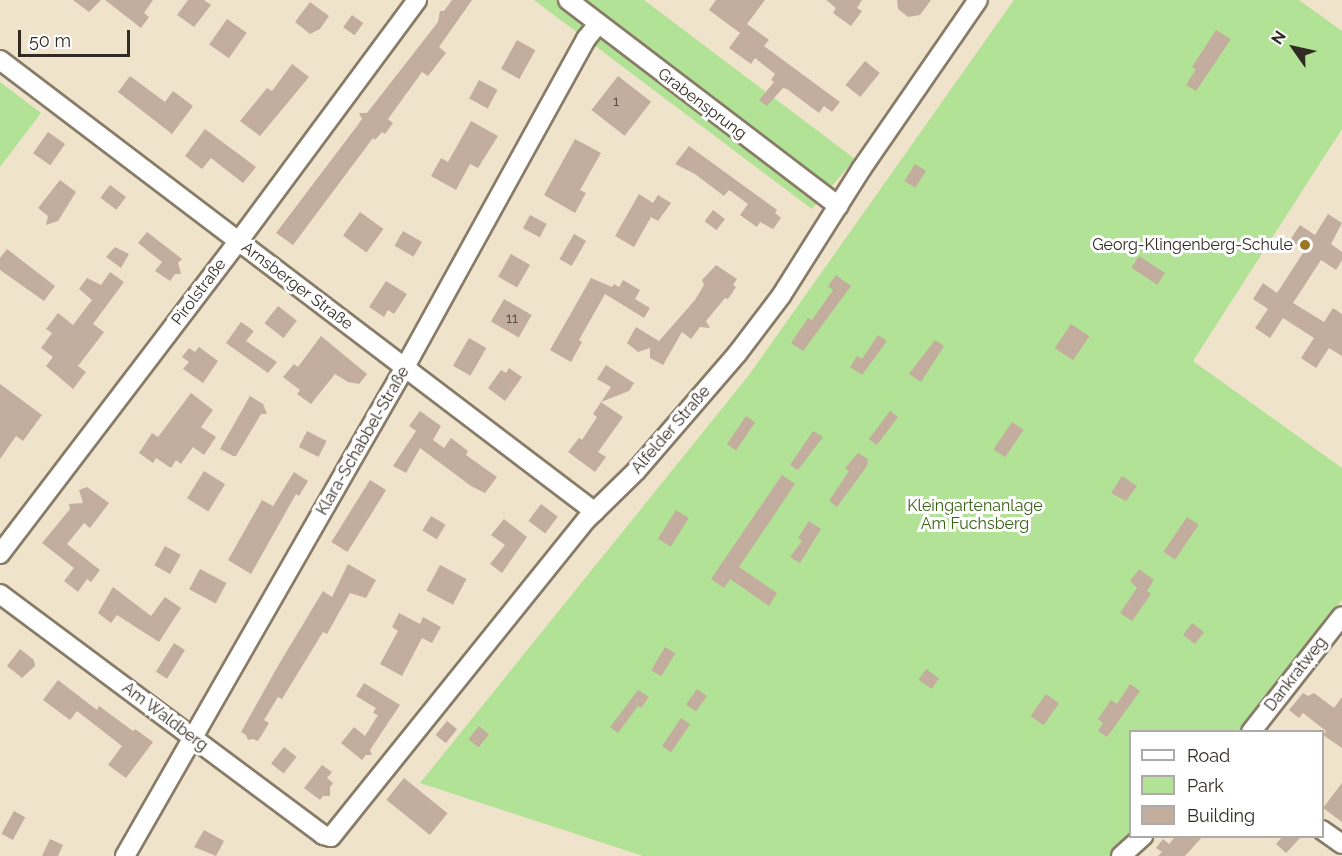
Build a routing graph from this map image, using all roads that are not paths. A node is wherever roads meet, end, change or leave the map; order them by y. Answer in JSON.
{"nodes":[{"id":1,"x":417,"y":0,"type":"edge"},
{"id":2,"x":568,"y":0,"type":"edge"},
{"id":3,"x":978,"y":0,"type":"edge"},
{"id":4,"x":598,"y":24,"type":"junction"},
{"id":5,"x":0,"y":60,"type":"edge"},
{"id":6,"x":838,"y":206,"type":"junction"},
{"id":7,"x":238,"y":242,"type":"junction"},
{"id":8,"x":405,"y":366,"type":"junction"},
{"id":9,"x":595,"y":512,"type":"junction"},
{"id":10,"x":0,"y":554,"type":"edge"},
{"id":11,"x":0,"y":594,"type":"edge"},
{"id":12,"x":1342,"y":616,"type":"edge"},
{"id":13,"x":1253,"y":730,"type":"edge"},
{"id":14,"x":193,"y":739,"type":"junction"},
{"id":15,"x":1324,"y":831,"type":"edge"},
{"id":16,"x":331,"y":837,"type":"joint"},
{"id":17,"x":1142,"y":838,"type":"edge"},
{"id":18,"x":1342,"y":844,"type":"edge"},
{"id":19,"x":124,"y":856,"type":"edge"},
{"id":20,"x":1121,"y":856,"type":"edge"}],
"edges":[{"from":1,"to":7,"type":"street","name":"Pirolstraße"},
{"from":2,"to":4,"type":"street","name":"Grabensprung"},
{"from":3,"to":6,"type":"street","name":"Alfelder Straße"},
{"from":4,"to":6,"type":"street","name":"Grabensprung"},
{"from":4,"to":8,"type":"street","name":"Klara-Schabbel-Straße"},
{"from":5,"to":7,"type":"street","name":"Arnsberger Straße"},
{"from":6,"to":9,"type":"street","name":"Alfelder Straße"},
{"from":7,"to":8,"type":"street","name":"Arnsberger Straße"},
{"from":7,"to":10,"type":"street","name":"Pirolstraße"},
{"from":8,"to":9,"type":"street","name":"Arnsberger Straße"},
{"from":8,"to":14,"type":"street","name":"Klara-Schabbel-Straße"},
{"from":9,"to":16,"type":"street","name":"Alfelder Straße"},
{"from":11,"to":14,"type":"street","name":"Am Waldberg"},
{"from":12,"to":13,"type":"street","name":"Dankratweg"},
{"from":14,"to":16,"type":"street","name":"Am Waldberg"},
{"from":14,"to":19,"type":"street","name":"Klara-Schabbel-Straße"},
{"from":15,"to":18,"type":"street"},
{"from":17,"to":20,"type":"street"}]}
